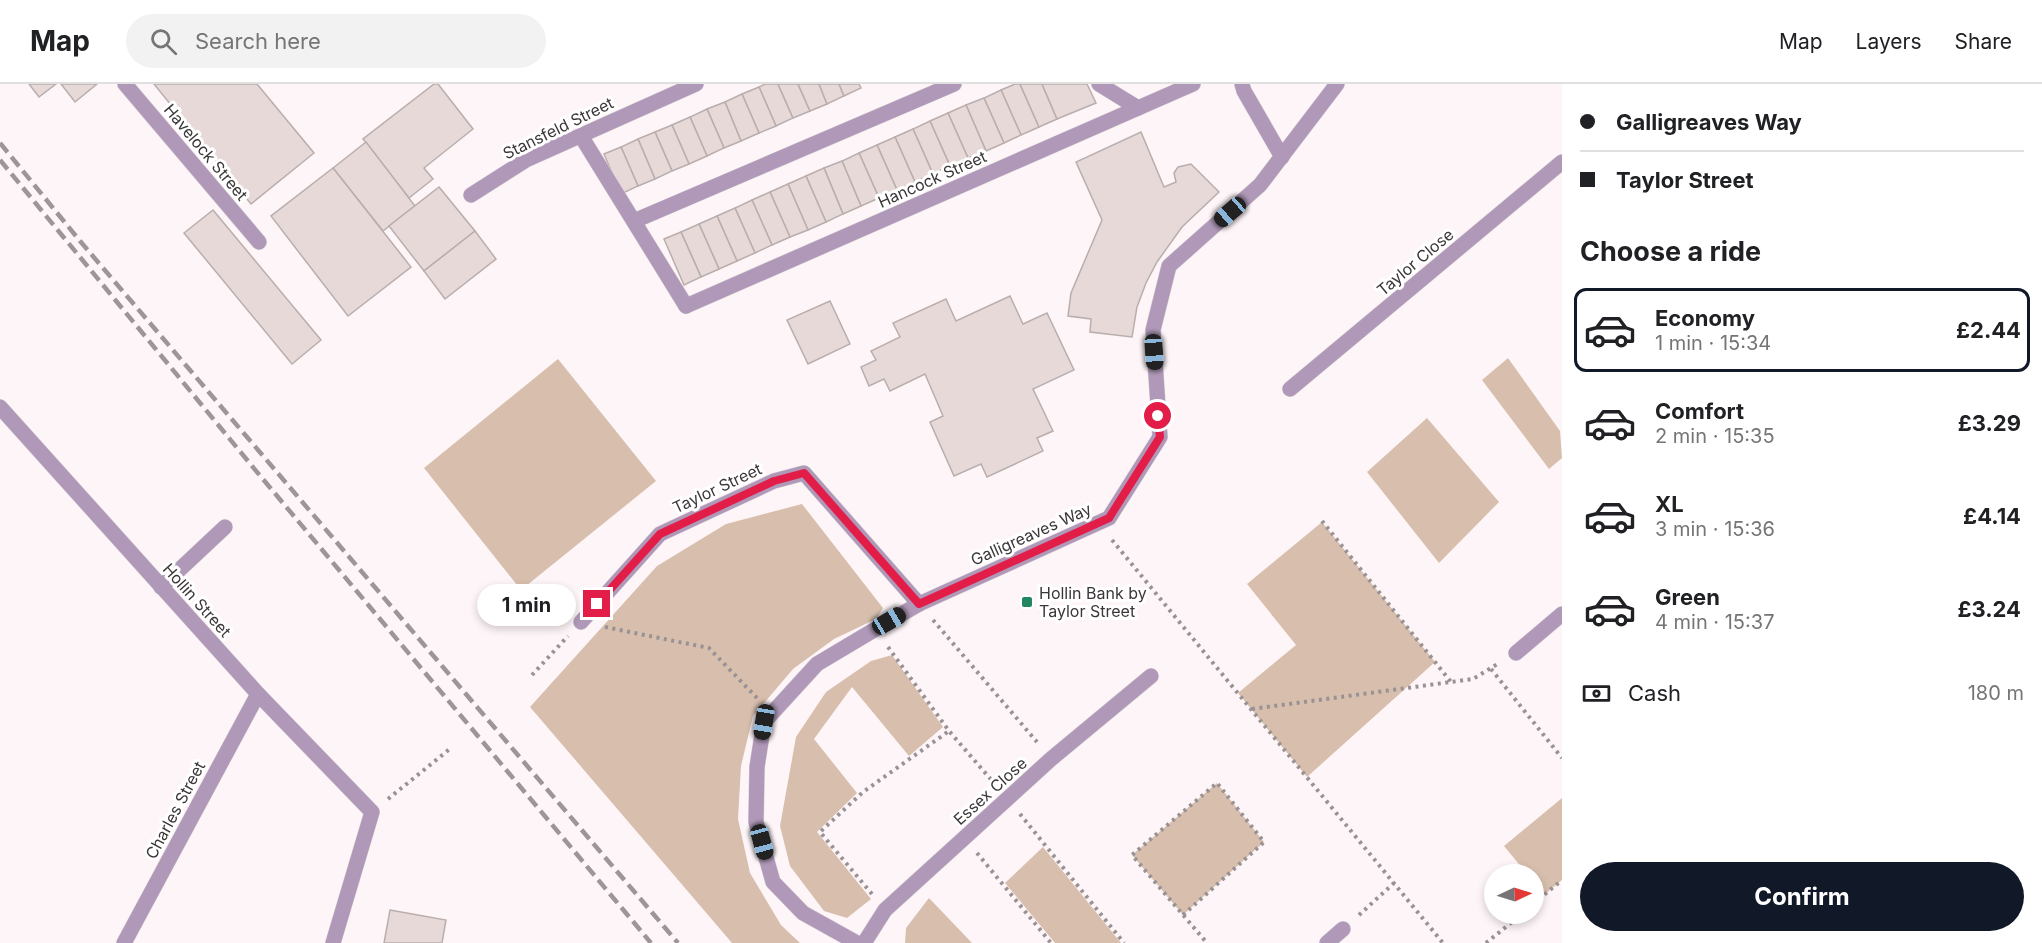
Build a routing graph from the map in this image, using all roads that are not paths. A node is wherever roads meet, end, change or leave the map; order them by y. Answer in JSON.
{"nodes":[{"id":1,"x":125,"y":84,"type":"edge"},
{"id":2,"x":696,"y":84,"type":"edge"},
{"id":3,"x":954,"y":84,"type":"edge"},
{"id":4,"x":1099,"y":84,"type":"edge"},
{"id":5,"x":1193,"y":84,"type":"edge"},
{"id":6,"x":1242,"y":84,"type":"edge"},
{"id":7,"x":1337,"y":84,"type":"edge"},
{"id":8,"x":672,"y":89,"type":"edge"},
{"id":9,"x":1138,"y":108,"type":"junction"},
{"id":10,"x":581,"y":136,"type":"junction"},
{"id":11,"x":1282,"y":157,"type":"junction"},
{"id":12,"x":1562,"y":162,"type":"edge"},
{"id":13,"x":471,"y":195,"type":"dead end"},
{"id":14,"x":634,"y":221,"type":"junction"},
{"id":15,"x":259,"y":242,"type":"dead end"},
{"id":16,"x":1290,"y":388,"type":"dead end"},
{"id":17,"x":0,"y":407,"type":"edge"},
{"id":18,"x":225,"y":527,"type":"dead end"},
{"id":19,"x":161,"y":587,"type":"junction"},
{"id":20,"x":919,"y":604,"type":"junction"},
{"id":21,"x":1562,"y":614,"type":"edge"},
{"id":22,"x":581,"y":622,"type":"road end"},
{"id":23,"x":1515,"y":653,"type":"road end"},
{"id":24,"x":1151,"y":676,"type":"dead end"},
{"id":25,"x":258,"y":694,"type":"junction"},
{"id":26,"x":1342,"y":929,"type":"road end"},
{"id":27,"x":124,"y":943,"type":"edge"},
{"id":28,"x":333,"y":943,"type":"edge"},
{"id":29,"x":857,"y":943,"type":"edge"},
{"id":30,"x":864,"y":943,"type":"edge"},
{"id":31,"x":1327,"y":943,"type":"edge"}],
"edges":[{"from":1,"to":15,"type":"street","name":"Havelock Street"},
{"from":2,"to":8,"type":"street","name":"Stansfeld Street"},
{"from":3,"to":14,"type":"street"},
{"from":4,"to":9,"type":"street"},
{"from":5,"to":9,"type":"street","name":"Hancock Street"},
{"from":6,"to":11,"type":"street"},
{"from":7,"to":11,"type":"street","name":"Galligreaves Way"},
{"from":8,"to":10,"type":"street","name":"Stansfeld Street"},
{"from":9,"to":14,"type":"street","name":"Hancock Street"},
{"from":10,"to":13,"type":"street","name":"Stansfeld Street"},
{"from":10,"to":14,"type":"street"},
{"from":11,"to":20,"type":"street","name":"Galligreaves Way"},
{"from":12,"to":16,"type":"street","name":"Taylor Close"},
{"from":17,"to":19,"type":"street","name":"Hollin Street"},
{"from":18,"to":19,"type":"street"},
{"from":19,"to":25,"type":"street","name":"Hollin Street"},
{"from":20,"to":22,"type":"street","name":"Taylor Street"},
{"from":20,"to":29,"type":"street","name":"Galligreaves Way"},
{"from":21,"to":23,"type":"street"},
{"from":24,"to":30,"type":"street","name":"Essex Close"},
{"from":25,"to":27,"type":"street","name":"Charles Street"},
{"from":25,"to":28,"type":"street","name":"Hollin Street"},
{"from":26,"to":31,"type":"street"}]}
